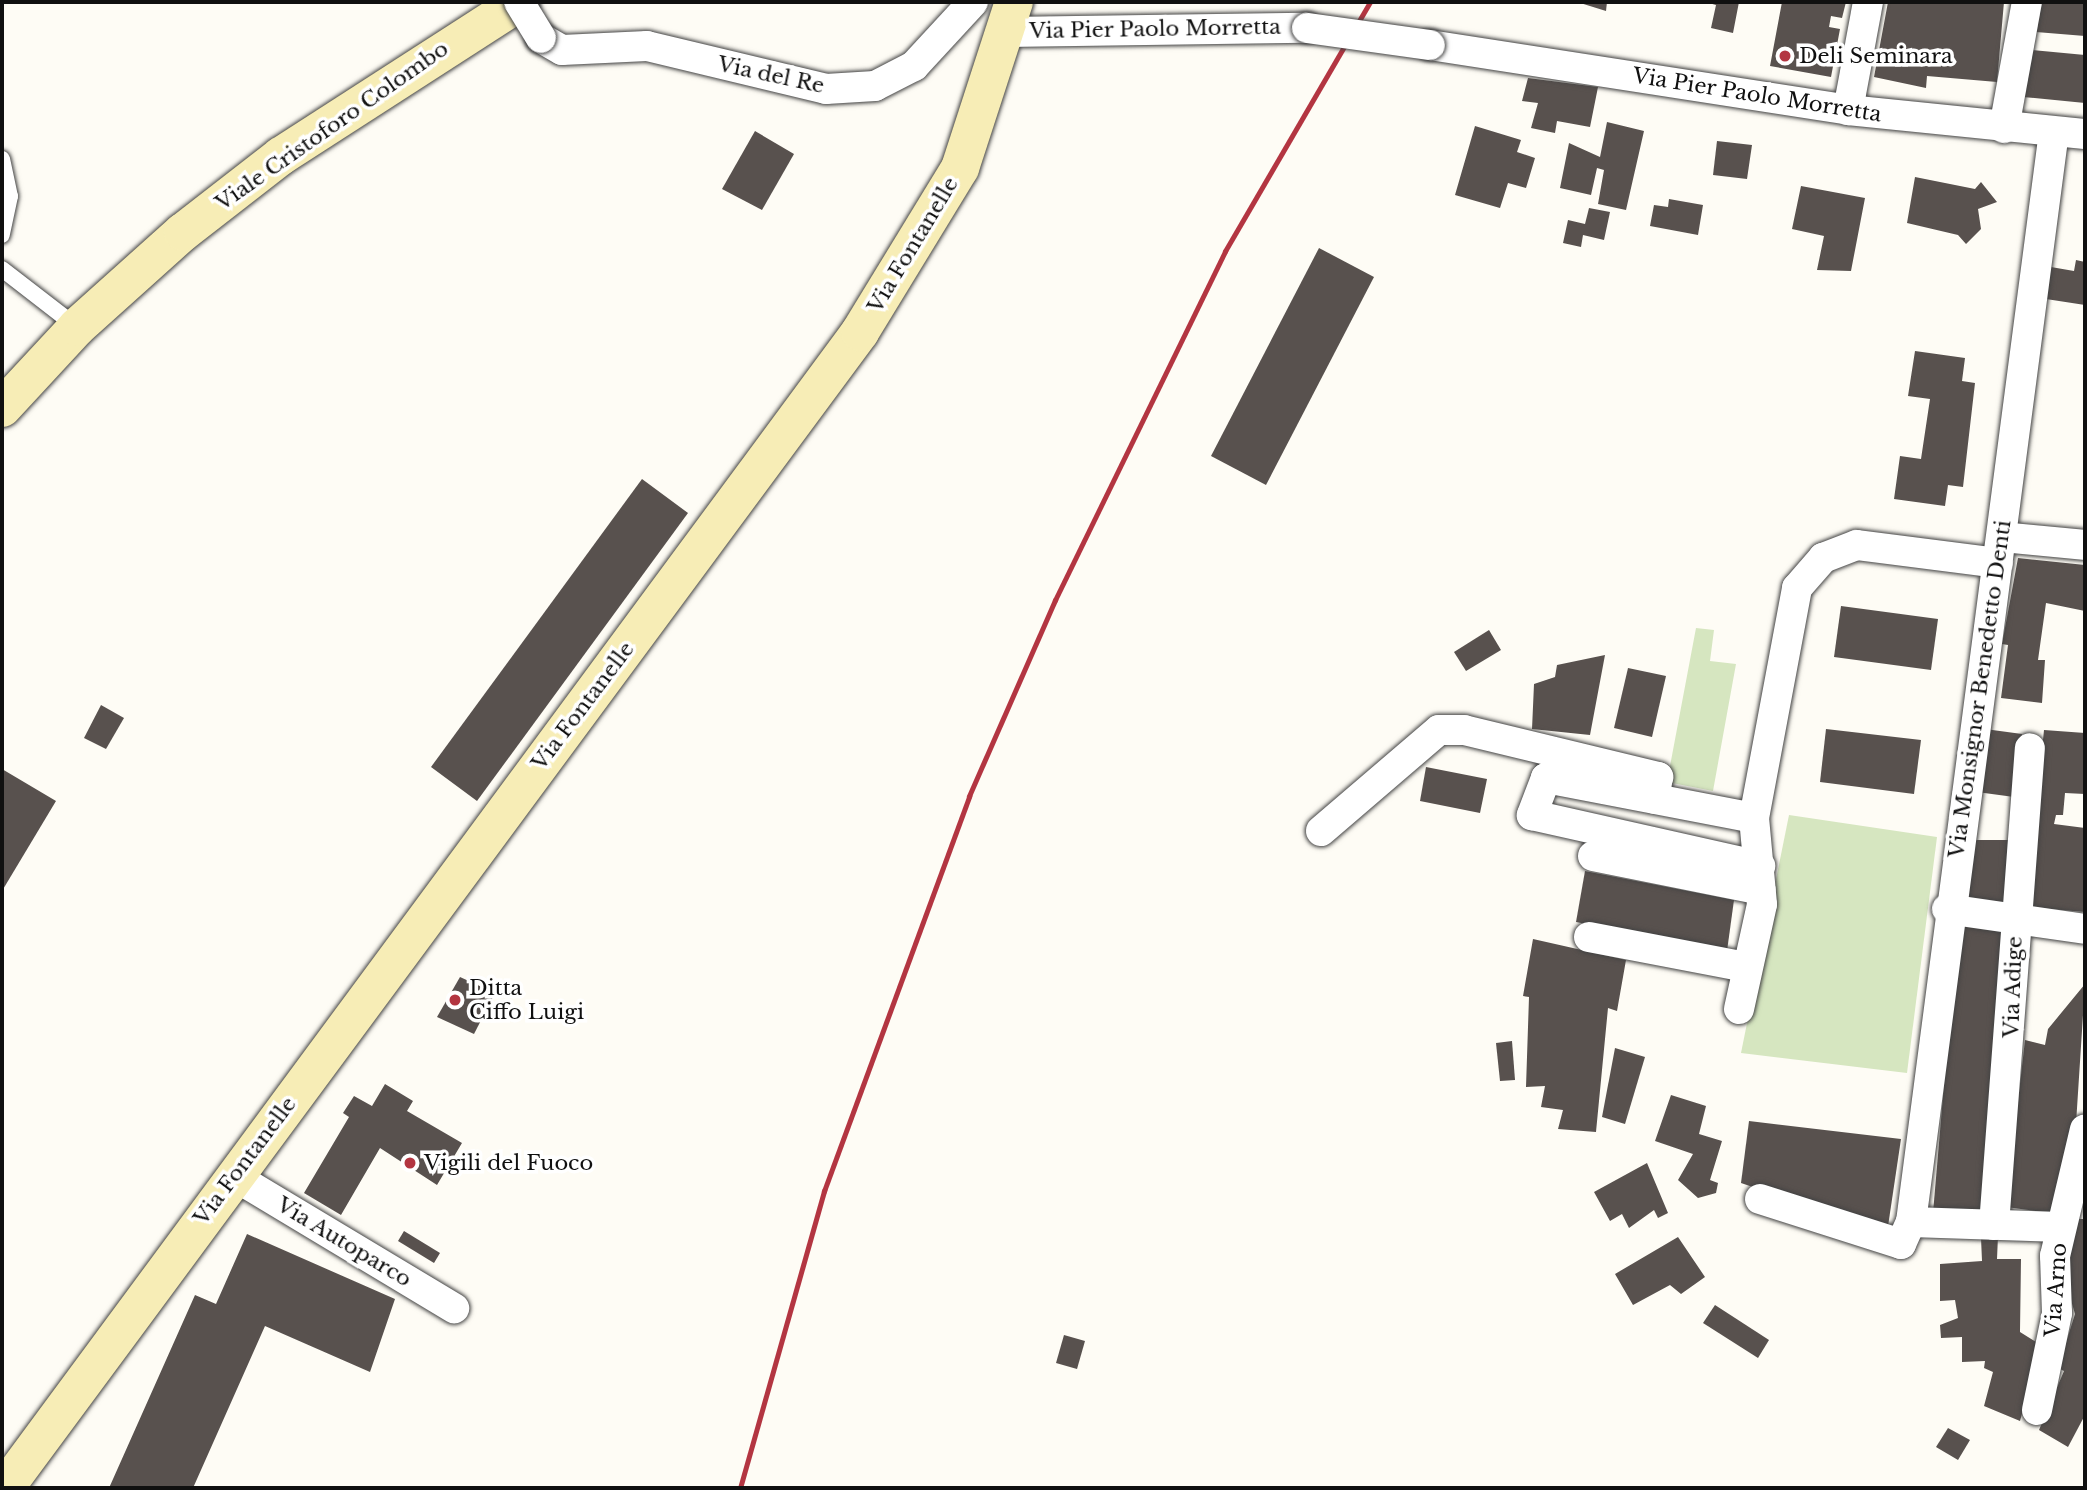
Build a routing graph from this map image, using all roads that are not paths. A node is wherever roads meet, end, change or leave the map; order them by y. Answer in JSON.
{"nodes":[{"id":1,"x":519,"y":2,"type":"edge"},
{"id":2,"x":973,"y":2,"type":"edge"},
{"id":3,"x":1868,"y":2,"type":"edge"},
{"id":4,"x":2027,"y":2,"type":"edge"},
{"id":5,"x":1009,"y":17,"type":"edge"},
{"id":6,"x":1849,"y":110,"type":"junction"},
{"id":7,"x":2004,"y":128,"type":"junction"},
{"id":8,"x":2054,"y":132,"type":"junction"},
{"id":9,"x":2085,"y":134,"type":"edge"},
{"id":10,"x":2,"y":159,"type":"edge"},
{"id":11,"x":2,"y":235,"type":"edge"},
{"id":12,"x":2,"y":269,"type":"edge"},
{"id":13,"x":78,"y":327,"type":"junction"},
{"id":14,"x":2,"y":408,"type":"edge"},
{"id":15,"x":2085,"y":545,"type":"edge"},
{"id":16,"x":2000,"y":550,"type":"junction"},
{"id":17,"x":2030,"y":748,"type":"dead end"},
{"id":18,"x":1654,"y":799,"type":"junction"},
{"id":19,"x":1754,"y":818,"type":"junction"},
{"id":20,"x":1321,"y":831,"type":"dead end"},
{"id":21,"x":1593,"y":856,"type":"dead end"},
{"id":22,"x":1760,"y":878,"type":"junction"},
{"id":23,"x":1948,"y":909,"type":"junction"},
{"id":24,"x":2015,"y":918,"type":"junction"},
{"id":25,"x":2085,"y":929,"type":"edge"},
{"id":26,"x":1589,"y":937,"type":"dead end"},
{"id":27,"x":1747,"y":967,"type":"junction"},
{"id":28,"x":1739,"y":1009,"type":"dead end"},
{"id":29,"x":2085,"y":1129,"type":"edge"},
{"id":30,"x":234,"y":1176,"type":"junction"},
{"id":31,"x":1760,"y":1199,"type":"dead end"},
{"id":32,"x":1994,"y":1225,"type":"junction"},
{"id":33,"x":2061,"y":1227,"type":"junction"},
{"id":34,"x":1906,"y":1233,"type":"junction"},
{"id":35,"x":454,"y":1308,"type":"dead end"},
{"id":36,"x":86,"y":1373,"type":"junction"},
{"id":37,"x":2037,"y":1410,"type":"dead end"},
{"id":38,"x":5,"y":1488,"type":"edge"},
{"id":39,"x":30,"y":1488,"type":"edge"}],
"edges":[{"from":1,"to":2,"type":"street","name":"Via del Re","bridge":true},
{"from":1,"to":13,"type":"street","name":"Viale Cristoforo Colombo"},
{"from":3,"to":6,"type":"street"},
{"from":4,"to":7,"type":"street"},
{"from":5,"to":6,"type":"street","name":"Via Pier Paolo Morretta","bridge":true},
{"from":5,"to":30,"type":"street","name":"Via Fontanelle"},
{"from":6,"to":7,"type":"street","name":"Via Pier Paolo Morretta"},
{"from":7,"to":8,"type":"street","name":"Via Pier Paolo Morretta"},
{"from":8,"to":9,"type":"street","name":"Via Pier Paolo Morretta"},
{"from":8,"to":16,"type":"street","name":"Via Monsignor Benedetto Denti"},
{"from":10,"to":11,"type":"lane"},
{"from":12,"to":13,"type":"lane"},
{"from":13,"to":14,"type":"street","name":"Viale Cristoforo Colombo"},
{"from":15,"to":16,"type":"street"},
{"from":16,"to":19,"type":"street"},
{"from":16,"to":23,"type":"street","name":"Via Monsignor Benedetto Denti"},
{"from":17,"to":24,"type":"street","name":"Via Adige"},
{"from":18,"to":19,"type":"street"},
{"from":18,"to":20,"type":"street"},
{"from":18,"to":22,"type":"street"},
{"from":19,"to":22,"type":"street"},
{"from":21,"to":22,"type":"street"},
{"from":22,"to":27,"type":"street"},
{"from":23,"to":24,"type":"street"},
{"from":23,"to":34,"type":"street","name":"Via Monsignor Benedetto Denti"},
{"from":24,"to":25,"type":"street"},
{"from":24,"to":32,"type":"street","name":"Via Adige"},
{"from":26,"to":27,"type":"street"},
{"from":27,"to":28,"type":"street"},
{"from":29,"to":33,"type":"street","name":"Via Arno"},
{"from":30,"to":35,"type":"street","name":"Via Autoparco"},
{"from":30,"to":36,"type":"street","name":"Via Fontanelle"},
{"from":31,"to":34,"type":"street"},
{"from":32,"to":33,"type":"street"},
{"from":32,"to":34,"type":"street"},
{"from":33,"to":37,"type":"street","name":"Via Arno"},
{"from":36,"to":38,"type":"street"},
{"from":36,"to":39,"type":"street"}]}
